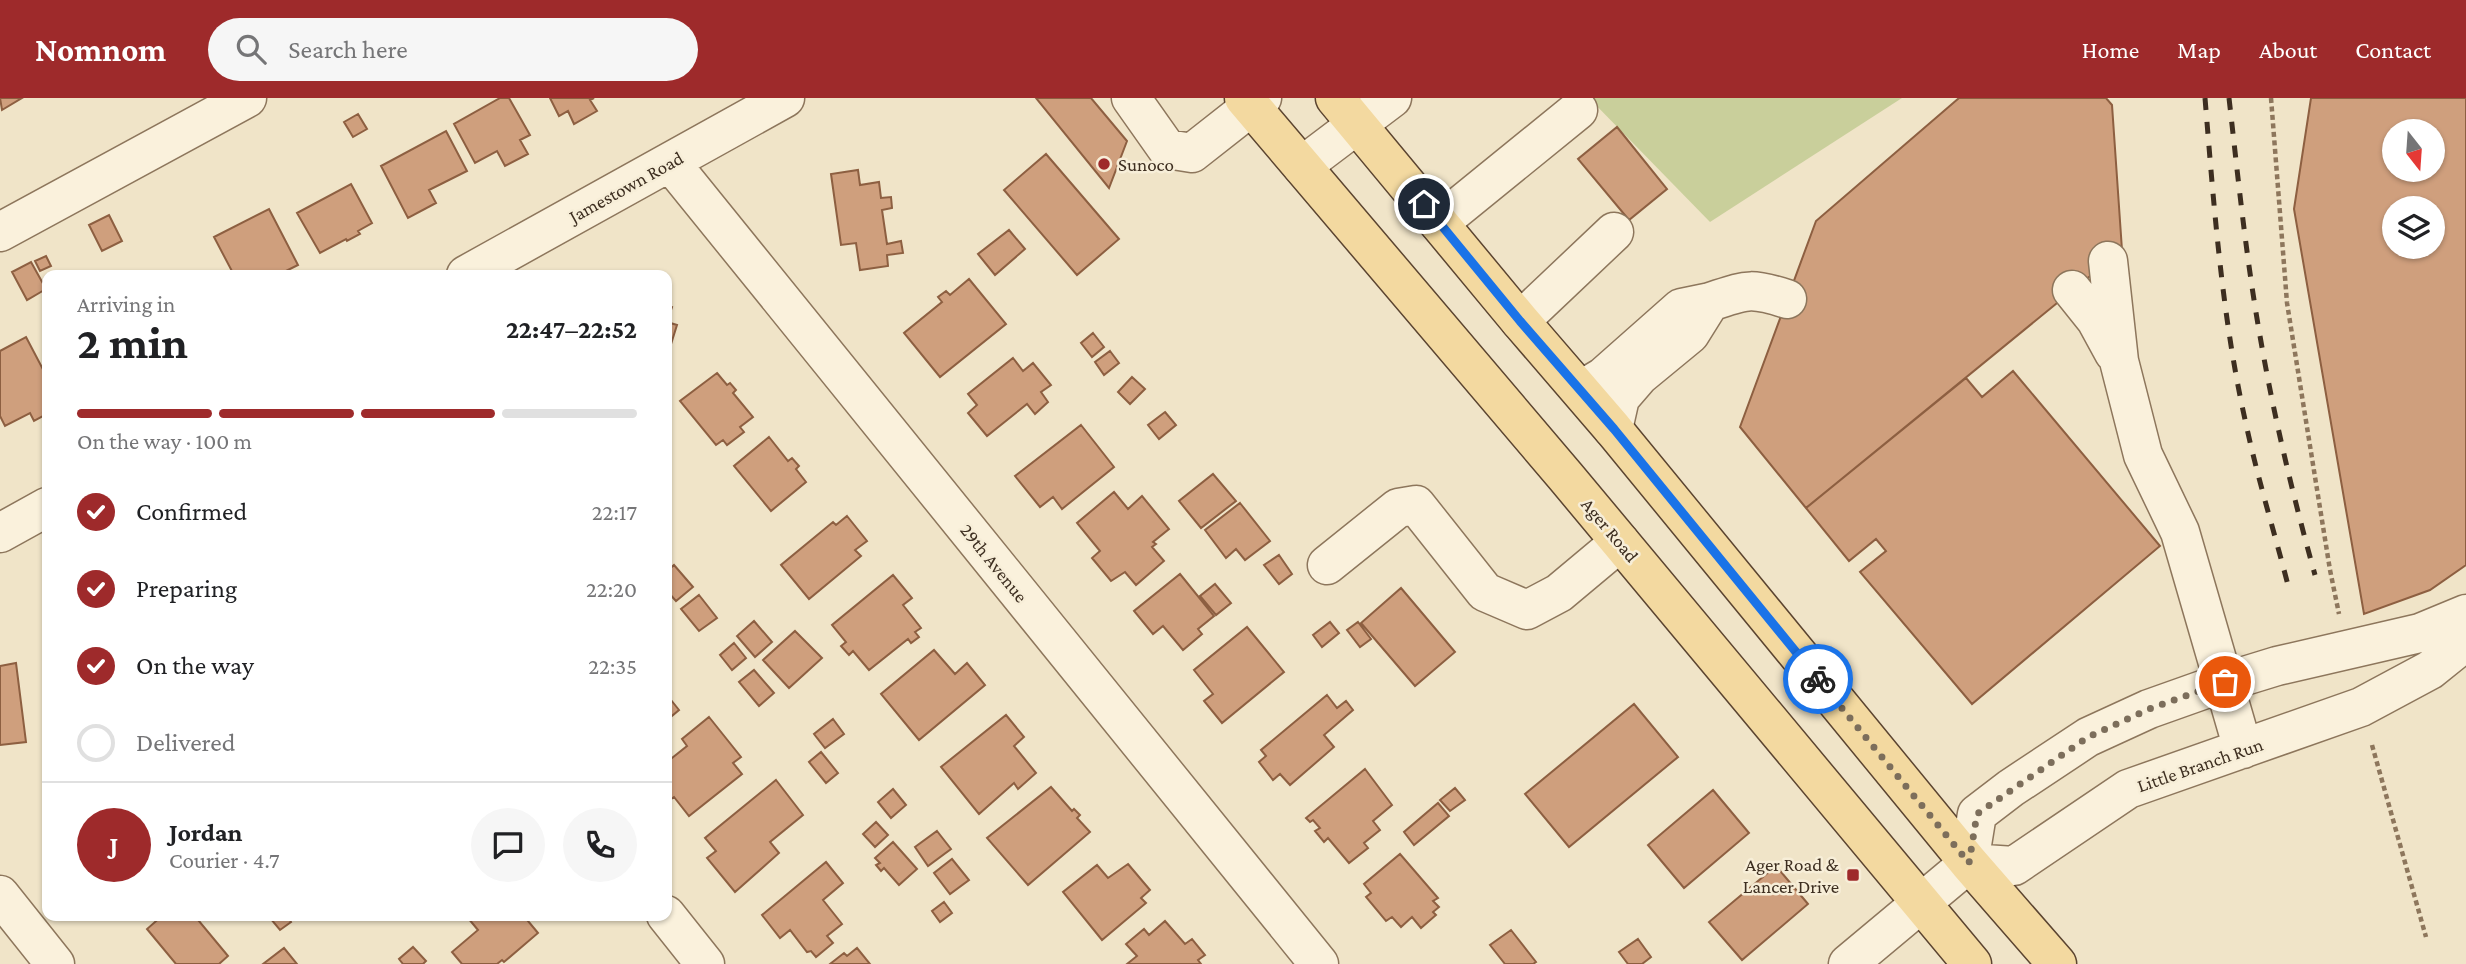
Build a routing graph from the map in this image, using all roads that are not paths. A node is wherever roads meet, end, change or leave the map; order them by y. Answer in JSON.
{"nodes":[{"id":1,"x":247,"y":98,"type":"edge"},
{"id":2,"x":785,"y":98,"type":"edge"},
{"id":3,"x":1131,"y":98,"type":"edge"},
{"id":4,"x":1392,"y":98,"type":"edge"},
{"id":5,"x":1253,"y":101,"type":"edge"},
{"id":6,"x":1578,"y":110,"type":"dead end"},
{"id":7,"x":1346,"y":111,"type":"edge"},
{"id":8,"x":670,"y":162,"type":"junction"},
{"id":9,"x":1302,"y":166,"type":"junction"},
{"id":10,"x":1439,"y":223,"type":"junction"},
{"id":11,"x":0,"y":232,"type":"edge"},
{"id":12,"x":1614,"y":232,"type":"dead end"},
{"id":13,"x":2108,"y":261,"type":"dead end"},
{"id":14,"x":475,"y":270,"type":"edge"},
{"id":15,"x":2073,"y":290,"type":"dead end"},
{"id":16,"x":1787,"y":299,"type":"dead end"},
{"id":17,"x":1710,"y":302,"type":"junction"},
{"id":18,"x":1520,"y":321,"type":"junction"},
{"id":19,"x":2119,"y":361,"type":"junction"},
{"id":20,"x":1581,"y":390,"type":"junction"},
{"id":21,"x":1614,"y":429,"type":"junction"},
{"id":22,"x":42,"y":510,"type":"edge"},
{"id":23,"x":0,"y":533,"type":"edge"},
{"id":24,"x":1620,"y":542,"type":"junction"},
{"id":25,"x":1327,"y":565,"type":"dead end"},
{"id":26,"x":2466,"y":614,"type":"edge"},
{"id":27,"x":2466,"y":641,"type":"edge"},
{"id":28,"x":2225,"y":682,"type":"junction"},
{"id":29,"x":2243,"y":749,"type":"junction"},
{"id":30,"x":1969,"y":863,"type":"junction"},
{"id":31,"x":0,"y":895,"type":"edge"},
{"id":32,"x":1921,"y":903,"type":"junction"},
{"id":33,"x":671,"y":921,"type":"edge"},
{"id":34,"x":55,"y":964,"type":"edge"},
{"id":35,"x":705,"y":964,"type":"edge"},
{"id":36,"x":1319,"y":964,"type":"edge"},
{"id":37,"x":1848,"y":964,"type":"edge"},
{"id":38,"x":1972,"y":964,"type":"edge"},
{"id":39,"x":2057,"y":964,"type":"edge"}],
"edges":[{"from":1,"to":11,"type":"street"},
{"from":2,"to":8,"type":"street","name":"Jamestown Road"},
{"from":3,"to":5,"type":"street"},
{"from":4,"to":7,"type":"street"},
{"from":5,"to":9,"type":"main road","name":"Ager Road"},
{"from":6,"to":10,"type":"street"},
{"from":7,"to":9,"type":"street"},
{"from":7,"to":10,"type":"main road"},
{"from":8,"to":14,"type":"street","name":"Jamestown Road"},
{"from":8,"to":36,"type":"street","name":"29th Avenue"},
{"from":9,"to":24,"type":"main road","name":"Ager Road"},
{"from":10,"to":18,"type":"main road"},
{"from":12,"to":18,"type":"street"},
{"from":13,"to":19,"type":"street"},
{"from":15,"to":19,"type":"street"},
{"from":16,"to":17,"type":"street"},
{"from":17,"to":20,"type":"street"},
{"from":17,"to":21,"type":"street"},
{"from":18,"to":20,"type":"main road"},
{"from":19,"to":28,"type":"street"},
{"from":20,"to":21,"type":"main road"},
{"from":21,"to":30,"type":"main road"},
{"from":22,"to":23,"type":"street"},
{"from":24,"to":25,"type":"street"},
{"from":24,"to":32,"type":"main road","name":"Ager Road"},
{"from":26,"to":28,"type":"street"},
{"from":27,"to":29,"type":"street","name":"Little Branch Run"},
{"from":28,"to":29,"type":"street"},
{"from":28,"to":30,"type":"street"},
{"from":29,"to":30,"type":"street","name":"Little Branch Run"},
{"from":30,"to":32,"type":"street"},
{"from":30,"to":39,"type":"main road"},
{"from":31,"to":34,"type":"street"},
{"from":32,"to":37,"type":"street"},
{"from":32,"to":38,"type":"main road","name":"Ager Road"},
{"from":33,"to":35,"type":"street"}]}
